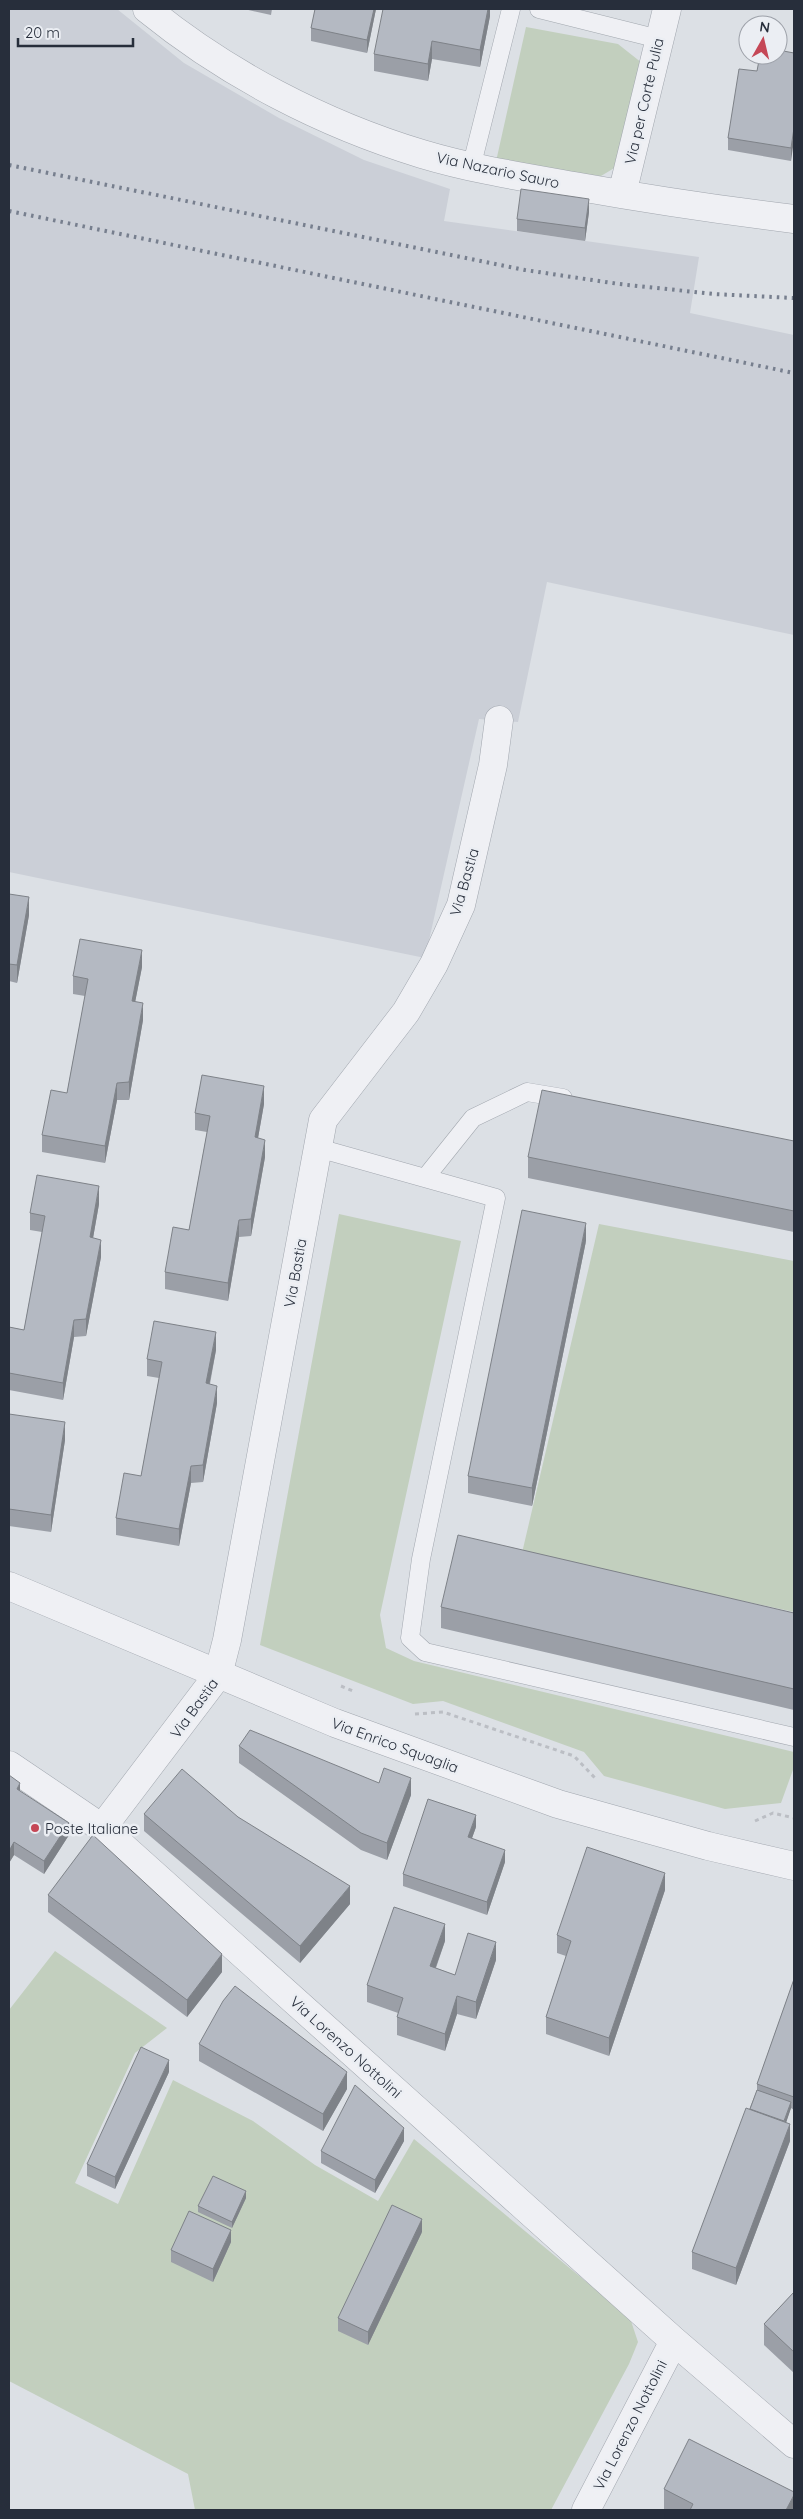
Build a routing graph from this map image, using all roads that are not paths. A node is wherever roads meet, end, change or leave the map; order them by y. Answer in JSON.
{"nodes":[{"id":1,"x":146,"y":9,"type":"edge"},
{"id":2,"x":511,"y":9,"type":"edge"},
{"id":3,"x":539,"y":9,"type":"edge"},
{"id":4,"x":666,"y":9,"type":"edge"},
{"id":5,"x":659,"y":39,"type":"junction"},
{"id":6,"x":471,"y":168,"type":"junction"},
{"id":7,"x":622,"y":194,"type":"junction"},
{"id":8,"x":794,"y":219,"type":"edge"},
{"id":9,"x":499,"y":720,"type":"dead end"},
{"id":10,"x":582,"y":1101,"type":"edge"},
{"id":11,"x":318,"y":1148,"type":"junction"},
{"id":12,"x":425,"y":1178,"type":"junction"},
{"id":13,"x":9,"y":1586,"type":"edge"},
{"id":14,"x":218,"y":1675,"type":"junction"},
{"id":15,"x":794,"y":1737,"type":"edge"},
{"id":16,"x":9,"y":1765,"type":"edge"},
{"id":17,"x":102,"y":1828,"type":"junction"},
{"id":18,"x":794,"y":1866,"type":"edge"},
{"id":19,"x":674,"y":2340,"type":"junction"},
{"id":20,"x":794,"y":2444,"type":"edge"},
{"id":21,"x":586,"y":2510,"type":"edge"}],
"edges":[{"from":1,"to":6,"type":"street","name":"Via Nazario Sauro"},
{"from":2,"to":6,"type":"lane"},
{"from":3,"to":5,"type":"lane"},
{"from":4,"to":5,"type":"street","name":"Via per Corte Pulia"},
{"from":5,"to":7,"type":"street","name":"Via per Corte Pulia"},
{"from":6,"to":7,"type":"street","name":"Via Nazario Sauro"},
{"from":7,"to":8,"type":"street","name":"Via Nazario Sauro"},
{"from":9,"to":11,"type":"street","name":"Via Bastia"},
{"from":10,"to":12,"type":"lane"},
{"from":11,"to":12,"type":"lane"},
{"from":11,"to":14,"type":"street","name":"Via Bastia"},
{"from":12,"to":15,"type":"lane"},
{"from":13,"to":14,"type":"street","name":"Via Enrico Squaglia"},
{"from":14,"to":17,"type":"street","name":"Via Bastia"},
{"from":14,"to":18,"type":"street","name":"Via Enrico Squaglia"},
{"from":16,"to":17,"type":"street","name":"Via Lorenzo Nottolini"},
{"from":17,"to":19,"type":"street","name":"Via Lorenzo Nottolini"},
{"from":19,"to":20,"type":"street","name":"Via Lorenzo Nottolini"},
{"from":19,"to":21,"type":"street","name":"Via Lorenzo Nottolini"}]}
